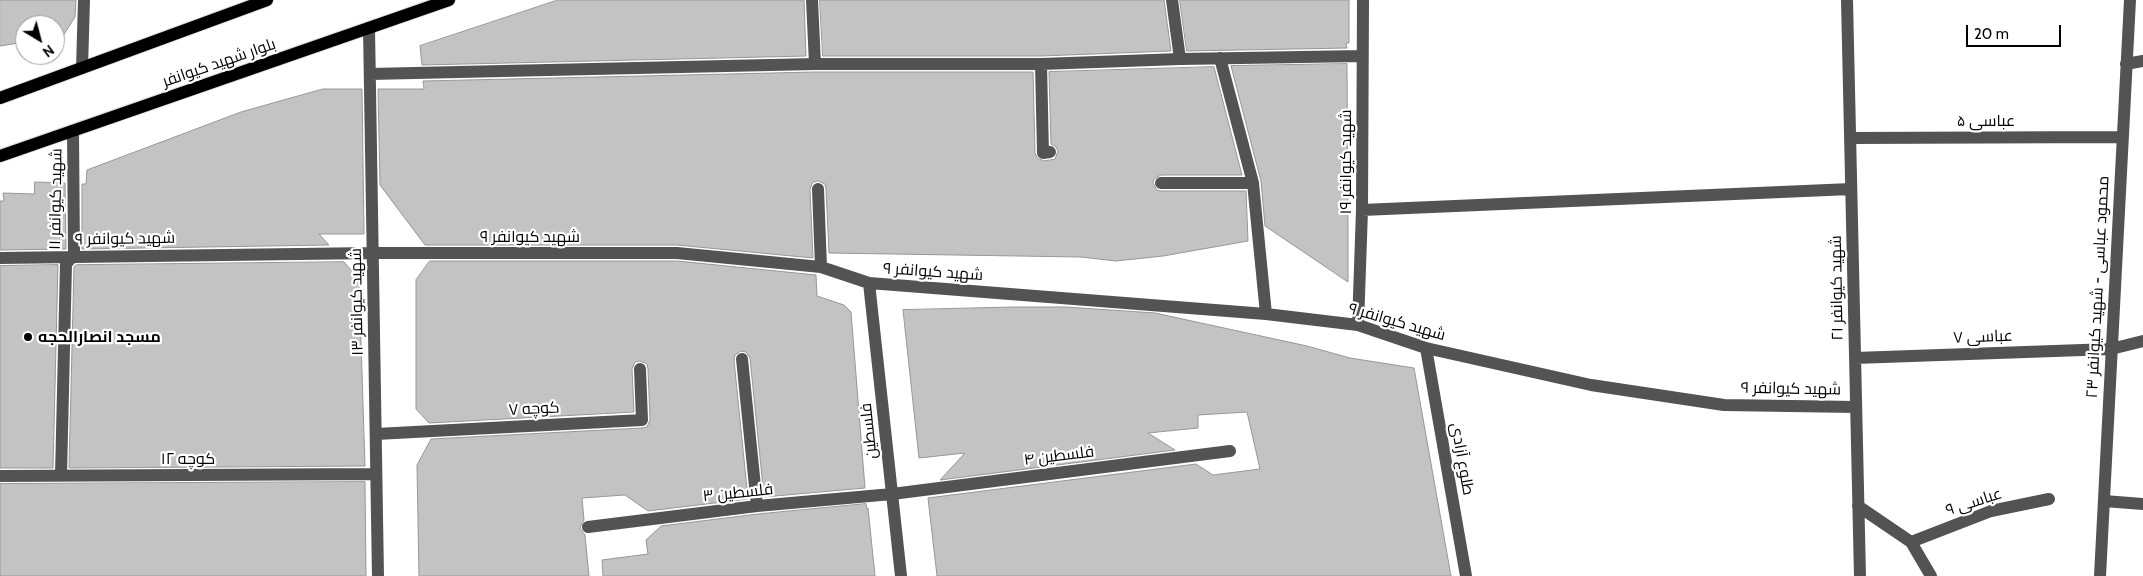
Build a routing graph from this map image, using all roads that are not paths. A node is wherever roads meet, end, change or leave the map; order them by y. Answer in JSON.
{"nodes":[{"id":1,"x":84,"y":0,"type":"edge"},
{"id":2,"x":267,"y":0,"type":"edge"},
{"id":3,"x":448,"y":0,"type":"edge"},
{"id":4,"x":812,"y":0,"type":"edge"},
{"id":5,"x":1172,"y":0,"type":"edge"},
{"id":6,"x":1363,"y":0,"type":"edge"},
{"id":7,"x":1847,"y":0,"type":"edge"},
{"id":8,"x":2130,"y":0,"type":"edge"},
{"id":9,"x":369,"y":28,"type":"junction"},
{"id":10,"x":1362,"y":56,"type":"junction"},
{"id":11,"x":1220,"y":58,"type":"junction"},
{"id":12,"x":1180,"y":59,"type":"junction"},
{"id":13,"x":2143,"y":61,"type":"edge"},
{"id":14,"x":815,"y":64,"type":"junction"},
{"id":15,"x":1041,"y":64,"type":"junction"},
{"id":16,"x":2126,"y":64,"type":"junction"},
{"id":17,"x":82,"y":68,"type":"junction"},
{"id":18,"x":370,"y":74,"type":"junction"},
{"id":19,"x":0,"y":98,"type":"edge"},
{"id":20,"x":73,"y":131,"type":"junction"},
{"id":21,"x":2122,"y":137,"type":"junction"},
{"id":22,"x":1850,"y":138,"type":"junction"},
{"id":23,"x":1050,"y":152,"type":"dead end"},
{"id":24,"x":0,"y":156,"type":"edge"},
{"id":25,"x":1161,"y":183,"type":"dead end"},
{"id":26,"x":1253,"y":184,"type":"junction"},
{"id":27,"x":818,"y":189,"type":"dead end"},
{"id":28,"x":1851,"y":189,"type":"junction"},
{"id":29,"x":1362,"y":210,"type":"junction"},
{"id":30,"x":373,"y":252,"type":"junction"},
{"id":31,"x":74,"y":255,"type":"junction"},
{"id":32,"x":0,"y":258,"type":"edge"},
{"id":33,"x":821,"y":267,"type":"junction"},
{"id":34,"x":870,"y":283,"type":"junction"},
{"id":35,"x":1266,"y":314,"type":"junction"},
{"id":36,"x":1358,"y":325,"type":"junction"},
{"id":37,"x":2143,"y":341,"type":"edge"},
{"id":38,"x":1426,"y":348,"type":"junction"},
{"id":39,"x":2111,"y":349,"type":"junction"},
{"id":40,"x":742,"y":358,"type":"dead end"},
{"id":41,"x":1855,"y":358,"type":"junction"},
{"id":42,"x":640,"y":369,"type":"dead end"},
{"id":43,"x":1856,"y":407,"type":"junction"},
{"id":44,"x":376,"y":434,"type":"junction"},
{"id":45,"x":1230,"y":451,"type":"dead end"},
{"id":46,"x":376,"y":474,"type":"junction"},
{"id":47,"x":61,"y":475,"type":"junction"},
{"id":48,"x":0,"y":476,"type":"edge"},
{"id":49,"x":892,"y":494,"type":"junction"},
{"id":50,"x":2048,"y":500,"type":"dead end"},
{"id":51,"x":2104,"y":501,"type":"junction"},
{"id":52,"x":2143,"y":504,"type":"edge"},
{"id":53,"x":757,"y":506,"type":"junction"},
{"id":54,"x":1858,"y":506,"type":"junction"},
{"id":55,"x":588,"y":527,"type":"dead end"},
{"id":56,"x":1912,"y":542,"type":"junction"},
{"id":57,"x":378,"y":576,"type":"edge"},
{"id":58,"x":900,"y":576,"type":"edge"},
{"id":59,"x":1466,"y":576,"type":"edge"},
{"id":60,"x":1860,"y":576,"type":"edge"},
{"id":61,"x":1931,"y":576,"type":"edge"},
{"id":62,"x":2100,"y":576,"type":"edge"}],
"edges":[{"from":1,"to":17,"type":"street"},
{"from":2,"to":17,"type":"main road"},
{"from":3,"to":9,"type":"main road","name":"بلوار شهید کیوانفر"},
{"from":4,"to":14,"type":"street"},
{"from":5,"to":12,"type":"street"},
{"from":6,"to":10,"type":"street","name":"شهید کیوانفر ۱۹"},
{"from":7,"to":22,"type":"street","name":"شهید کیوانفر ۲۱"},
{"from":8,"to":16,"type":"street","name":"محمود عباسی - شهید کیوانفر ۲۳"},
{"from":9,"to":18,"type":"street","name":"شهید کیوانفر ۱۳"},
{"from":9,"to":20,"type":"main road","name":"بلوار شهید کیوانفر"},
{"from":10,"to":11,"type":"street"},
{"from":10,"to":29,"type":"street","name":"شهید کیوانفر ۱۹"},
{"from":11,"to":12,"type":"street"},
{"from":11,"to":26,"type":"street"},
{"from":12,"to":15,"type":"street"},
{"from":13,"to":16,"type":"street"},
{"from":14,"to":15,"type":"street"},
{"from":14,"to":18,"type":"street"},
{"from":15,"to":23,"type":"street"},
{"from":16,"to":21,"type":"street","name":"محمود عباسی - شهید کیوانفر ۲۳"},
{"from":17,"to":19,"type":"main road"},
{"from":18,"to":30,"type":"street","name":"شهید کیوانفر ۱۳"},
{"from":20,"to":24,"type":"main road","name":"بلوار شهید کیوانفر"},
{"from":20,"to":31,"type":"street","name":"شهید کیوانفر ۱۱"},
{"from":21,"to":22,"type":"street","name":"عباسی ۵"},
{"from":21,"to":39,"type":"street","name":"محمود عباسی - شهید کیوانفر ۲۳"},
{"from":22,"to":28,"type":"street","name":"شهید کیوانفر ۲۱"},
{"from":25,"to":26,"type":"street"},
{"from":26,"to":35,"type":"street"},
{"from":27,"to":33,"type":"street"},
{"from":28,"to":29,"type":"street"},
{"from":28,"to":41,"type":"street","name":"شهید کیوانفر ۲۱"},
{"from":29,"to":36,"type":"street","name":"شهید کیوانفر ۱۹"},
{"from":30,"to":31,"type":"street","name":"شهید کیوانفر ۹"},
{"from":30,"to":33,"type":"street","name":"شهید کیوانفر ۹"},
{"from":30,"to":44,"type":"street","name":"شهید کیوانفر ۱۳"},
{"from":31,"to":32,"type":"street","name":"شهید کیوانفر ۹"},
{"from":31,"to":47,"type":"street","name":"شهید کیوانفر ۱۱"},
{"from":33,"to":34,"type":"street","name":"شهید کیوانفر ۹"},
{"from":34,"to":35,"type":"street","name":"شهید کیوانفر ۹"},
{"from":34,"to":49,"type":"street","name":"فلسطین"},
{"from":35,"to":36,"type":"street","name":"شهید کیوانفر ۹"},
{"from":36,"to":38,"type":"street","name":"شهید کیوانفر ۹"},
{"from":37,"to":39,"type":"street","name":"عباسی ۷"},
{"from":38,"to":43,"type":"street","name":"شهید کیوانفر ۹"},
{"from":38,"to":59,"type":"street","name":"طلوع آزادی"},
{"from":39,"to":41,"type":"street","name":"عباسی ۷"},
{"from":39,"to":51,"type":"street","name":"محمود عباسی - شهید کیوانفر ۲۳"},
{"from":40,"to":53,"type":"street"},
{"from":41,"to":43,"type":"street","name":"شهید کیوانفر ۲۱"},
{"from":42,"to":44,"type":"street","name":"کوچه ۷"},
{"from":43,"to":54,"type":"street","name":"شهید کیوانفر ۲۱"},
{"from":44,"to":46,"type":"street","name":"شهید کیوانفر ۱۳"},
{"from":45,"to":49,"type":"street","name":"فلسطین ۴"},
{"from":46,"to":47,"type":"street","name":"کوچه ۱۲"},
{"from":46,"to":57,"type":"street","name":"شهید کیوانفر ۱۳"},
{"from":47,"to":48,"type":"street","name":"کوچه ۱۲"},
{"from":49,"to":53,"type":"street","name":"فلسطین ۳"},
{"from":49,"to":58,"type":"street","name":"فلسطین"},
{"from":50,"to":56,"type":"street","name":"عباسی ۹"},
{"from":51,"to":52,"type":"street"},
{"from":51,"to":62,"type":"street","name":"محمود عباسی - شهید کیوانفر ۲۳"},
{"from":53,"to":55,"type":"street","name":"فلسطین ۳"},
{"from":54,"to":56,"type":"street"},
{"from":54,"to":60,"type":"street","name":"شهید کیوانفر ۲۱"},
{"from":56,"to":61,"type":"street"}]}
